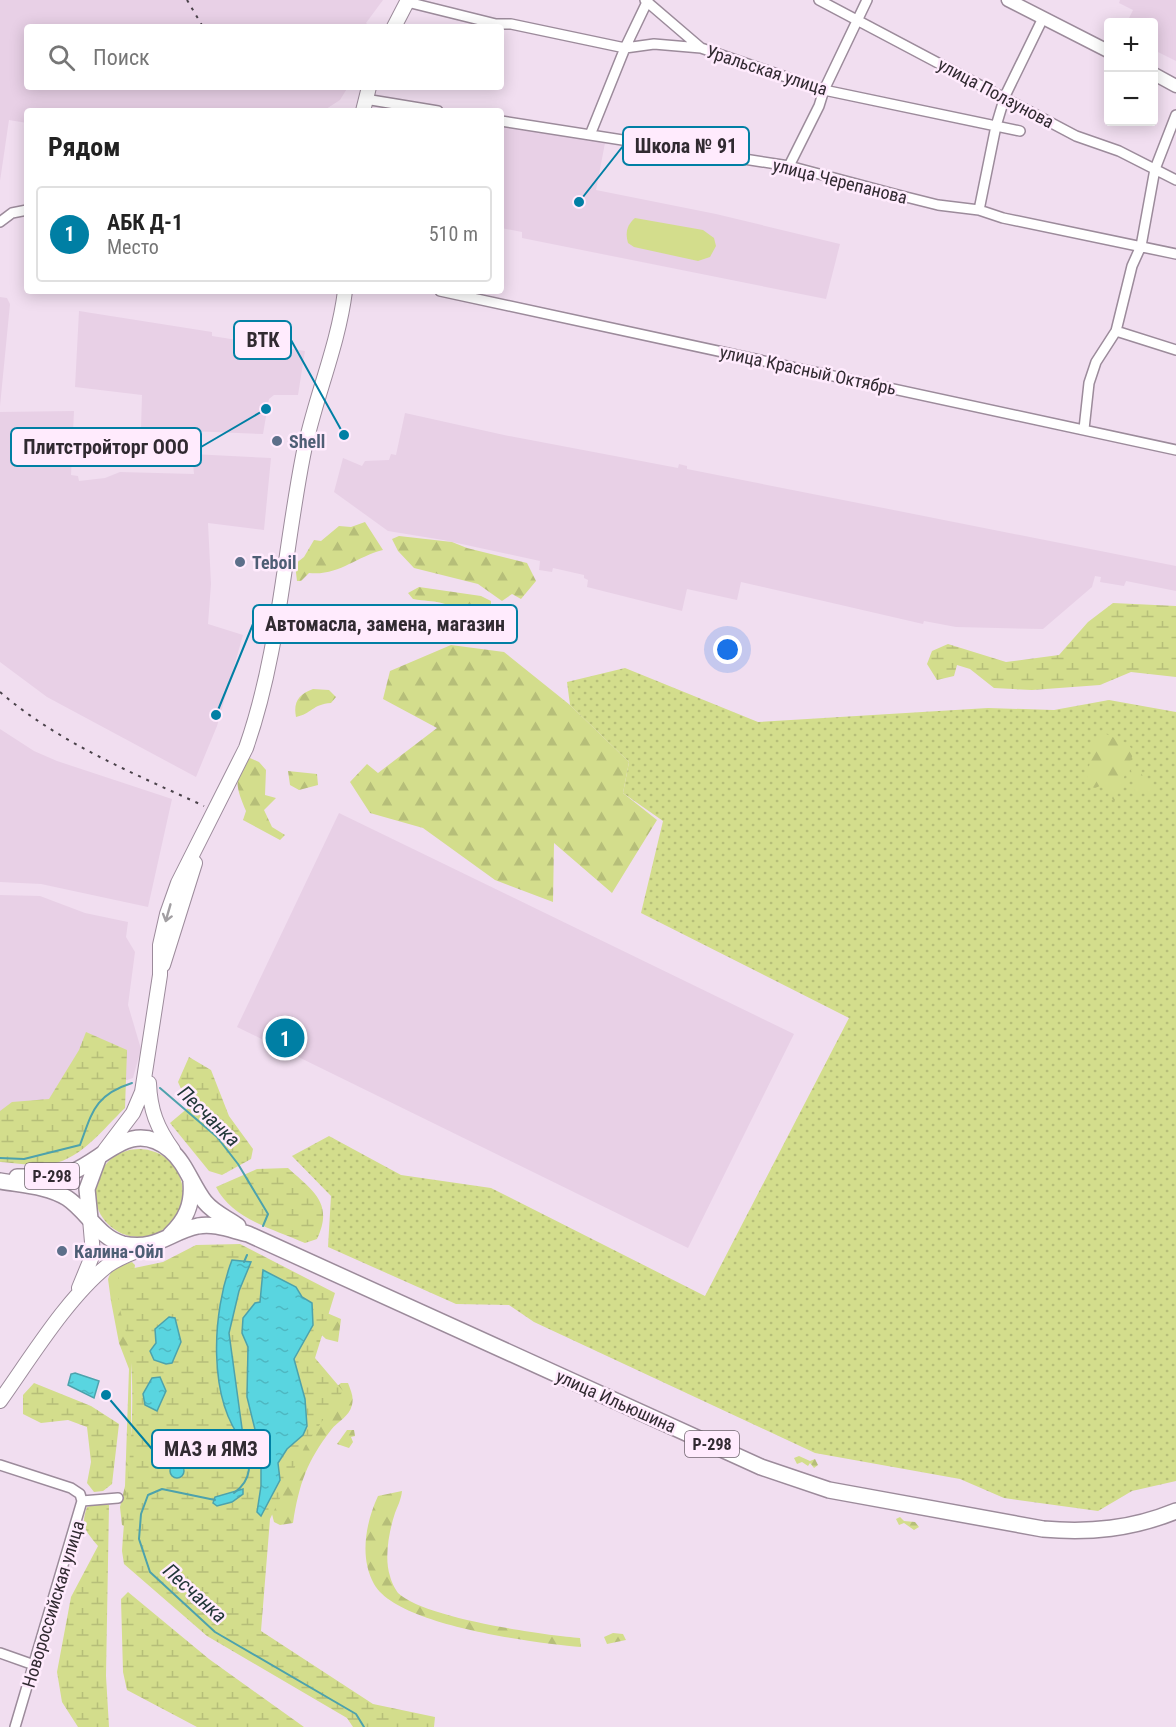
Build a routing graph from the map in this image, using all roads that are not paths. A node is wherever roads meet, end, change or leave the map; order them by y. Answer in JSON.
{"nodes":[{"id":1,"x":819,"y":0,"type":"edge"},
{"id":2,"x":867,"y":0,"type":"edge"},
{"id":3,"x":1008,"y":0,"type":"edge"},
{"id":4,"x":408,"y":1,"type":"edge"},
{"id":5,"x":647,"y":1,"type":"edge"},
{"id":6,"x":1043,"y":18,"type":"junction"},
{"id":7,"x":860,"y":20,"type":"junction"},
{"id":8,"x":396,"y":24,"type":"edge"},
{"id":9,"x":625,"y":48,"type":"junction"},
{"id":10,"x":701,"y":48,"type":"junction"},
{"id":11,"x":1104,"y":49,"type":"edge"},
{"id":12,"x":1158,"y":76,"type":"edge"},
{"id":13,"x":1176,"y":86,"type":"edge"},
{"id":14,"x":824,"y":90,"type":"junction"},
{"id":15,"x":1005,"y":96,"type":"junction"},
{"id":16,"x":366,"y":99,"type":"edge"},
{"id":17,"x":420,"y":108,"type":"edge"},
{"id":18,"x":1176,"y":115,"type":"edge"},
{"id":19,"x":504,"y":121,"type":"edge"},
{"id":20,"x":996,"y":126,"type":"junction"},
{"id":21,"x":1020,"y":131,"type":"dead end"},
{"id":22,"x":590,"y":135,"type":"junction"},
{"id":23,"x":789,"y":166,"type":"junction"},
{"id":24,"x":1155,"y":169,"type":"junction"},
{"id":25,"x":1176,"y":180,"type":"edge"},
{"id":26,"x":978,"y":210,"type":"junction"},
{"id":27,"x":24,"y":211,"type":"edge"},
{"id":28,"x":0,"y":222,"type":"edge"},
{"id":29,"x":1141,"y":246,"type":"junction"},
{"id":30,"x":1176,"y":254,"type":"edge"},
{"id":31,"x":344,"y":294,"type":"edge"},
{"id":32,"x":454,"y":294,"type":"edge"},
{"id":33,"x":1116,"y":331,"type":"junction"},
{"id":34,"x":1176,"y":351,"type":"edge"},
{"id":35,"x":1084,"y":429,"type":"junction"},
{"id":36,"x":1176,"y":450,"type":"edge"},
{"id":37,"x":148,"y":1066,"type":"junction"},
{"id":38,"x":102,"y":1153,"type":"junction"},
{"id":39,"x":178,"y":1156,"type":"junction"},
{"id":40,"x":0,"y":1180,"type":"edge"},
{"id":41,"x":190,"y":1180,"type":"junction"},
{"id":42,"x":90,"y":1219,"type":"junction"},
{"id":43,"x":248,"y":1234,"type":"junction"},
{"id":44,"x":157,"y":1243,"type":"junction"},
{"id":45,"x":70,"y":1306,"type":"junction"},
{"id":46,"x":0,"y":1401,"type":"edge"},
{"id":47,"x":0,"y":1465,"type":"edge"},
{"id":48,"x":118,"y":1498,"type":"dead end"},
{"id":49,"x":82,"y":1501,"type":"junction"},
{"id":50,"x":1176,"y":1511,"type":"edge"},
{"id":51,"x":0,"y":1653,"type":"edge"},
{"id":52,"x":34,"y":1665,"type":"junction"},
{"id":53,"x":15,"y":1727,"type":"edge"}],
"edges":[{"from":1,"to":7,"type":"street","name":"улица Ползунова"},
{"from":2,"to":7,"type":"street"},
{"from":3,"to":6,"type":"street"},
{"from":4,"to":8,"type":"main road"},
{"from":4,"to":9,"type":"street","name":"Уральская улица"},
{"from":5,"to":9,"type":"street"},
{"from":5,"to":10,"type":"street"},
{"from":6,"to":11,"type":"street"},
{"from":6,"to":15,"type":"street"},
{"from":7,"to":14,"type":"street"},
{"from":7,"to":15,"type":"street","name":"улица Ползунова"},
{"from":9,"to":10,"type":"street","name":"Уральская улица"},
{"from":9,"to":22,"type":"street"},
{"from":10,"to":14,"type":"street","name":"Уральская улица"},
{"from":12,"to":13,"type":"street"},
{"from":14,"to":20,"type":"street","name":"Уральская улица"},
{"from":14,"to":23,"type":"street"},
{"from":15,"to":20,"type":"street"},
{"from":15,"to":24,"type":"street","name":"улица Ползунова"},
{"from":16,"to":17,"type":"street"},
{"from":18,"to":24,"type":"street"},
{"from":19,"to":22,"type":"street","name":"улица Черепанова"},
{"from":20,"to":21,"type":"street","name":"Уральская улица"},
{"from":20,"to":26,"type":"street"},
{"from":22,"to":23,"type":"street","name":"улица Черепанова"},
{"from":23,"to":26,"type":"street","name":"улица Черепанова"},
{"from":24,"to":25,"type":"street","name":"улица Ползунова"},
{"from":24,"to":29,"type":"street"},
{"from":26,"to":29,"type":"street","name":"улица Черепанова"},
{"from":27,"to":28,"type":"street"},
{"from":29,"to":30,"type":"street","name":"улица Черепанова"},
{"from":29,"to":33,"type":"street"},
{"from":31,"to":37,"type":"main road"},
{"from":32,"to":35,"type":"street","name":"улица Красный Октябрь"},
{"from":33,"to":34,"type":"street"},
{"from":33,"to":35,"type":"street"},
{"from":35,"to":36,"type":"street","name":"улица Красный Октябрь"},
{"from":37,"to":38,"type":"main road"},
{"from":37,"to":39,"type":"main road"},
{"from":38,"to":39,"type":"highway","number":"Р-298"},
{"from":38,"to":40,"type":"highway","number":"Р-298"},
{"from":38,"to":42,"type":"highway","number":"Р-298"},
{"from":39,"to":41,"type":"highway","number":"Р-298"},
{"from":40,"to":42,"type":"highway","number":"Р-298"},
{"from":41,"to":43,"type":"highway","number":"Р-298"},
{"from":41,"to":44,"type":"highway","number":"Р-298"},
{"from":42,"to":44,"type":"highway","number":"Р-298"},
{"from":42,"to":45,"type":"main road"},
{"from":43,"to":44,"type":"highway","number":"Р-298"},
{"from":43,"to":50,"type":"highway","name":"улица Ильюшина","number":"Р-298"},
{"from":44,"to":45,"type":"main road"},
{"from":45,"to":46,"type":"main road"},
{"from":47,"to":49,"type":"street","name":"Новороссийская улица"},
{"from":48,"to":49,"type":"street"},
{"from":49,"to":52,"type":"street","name":"Новороссийская улица"},
{"from":51,"to":52,"type":"street"},
{"from":52,"to":53,"type":"street","name":"Новороссийская улица"}]}
